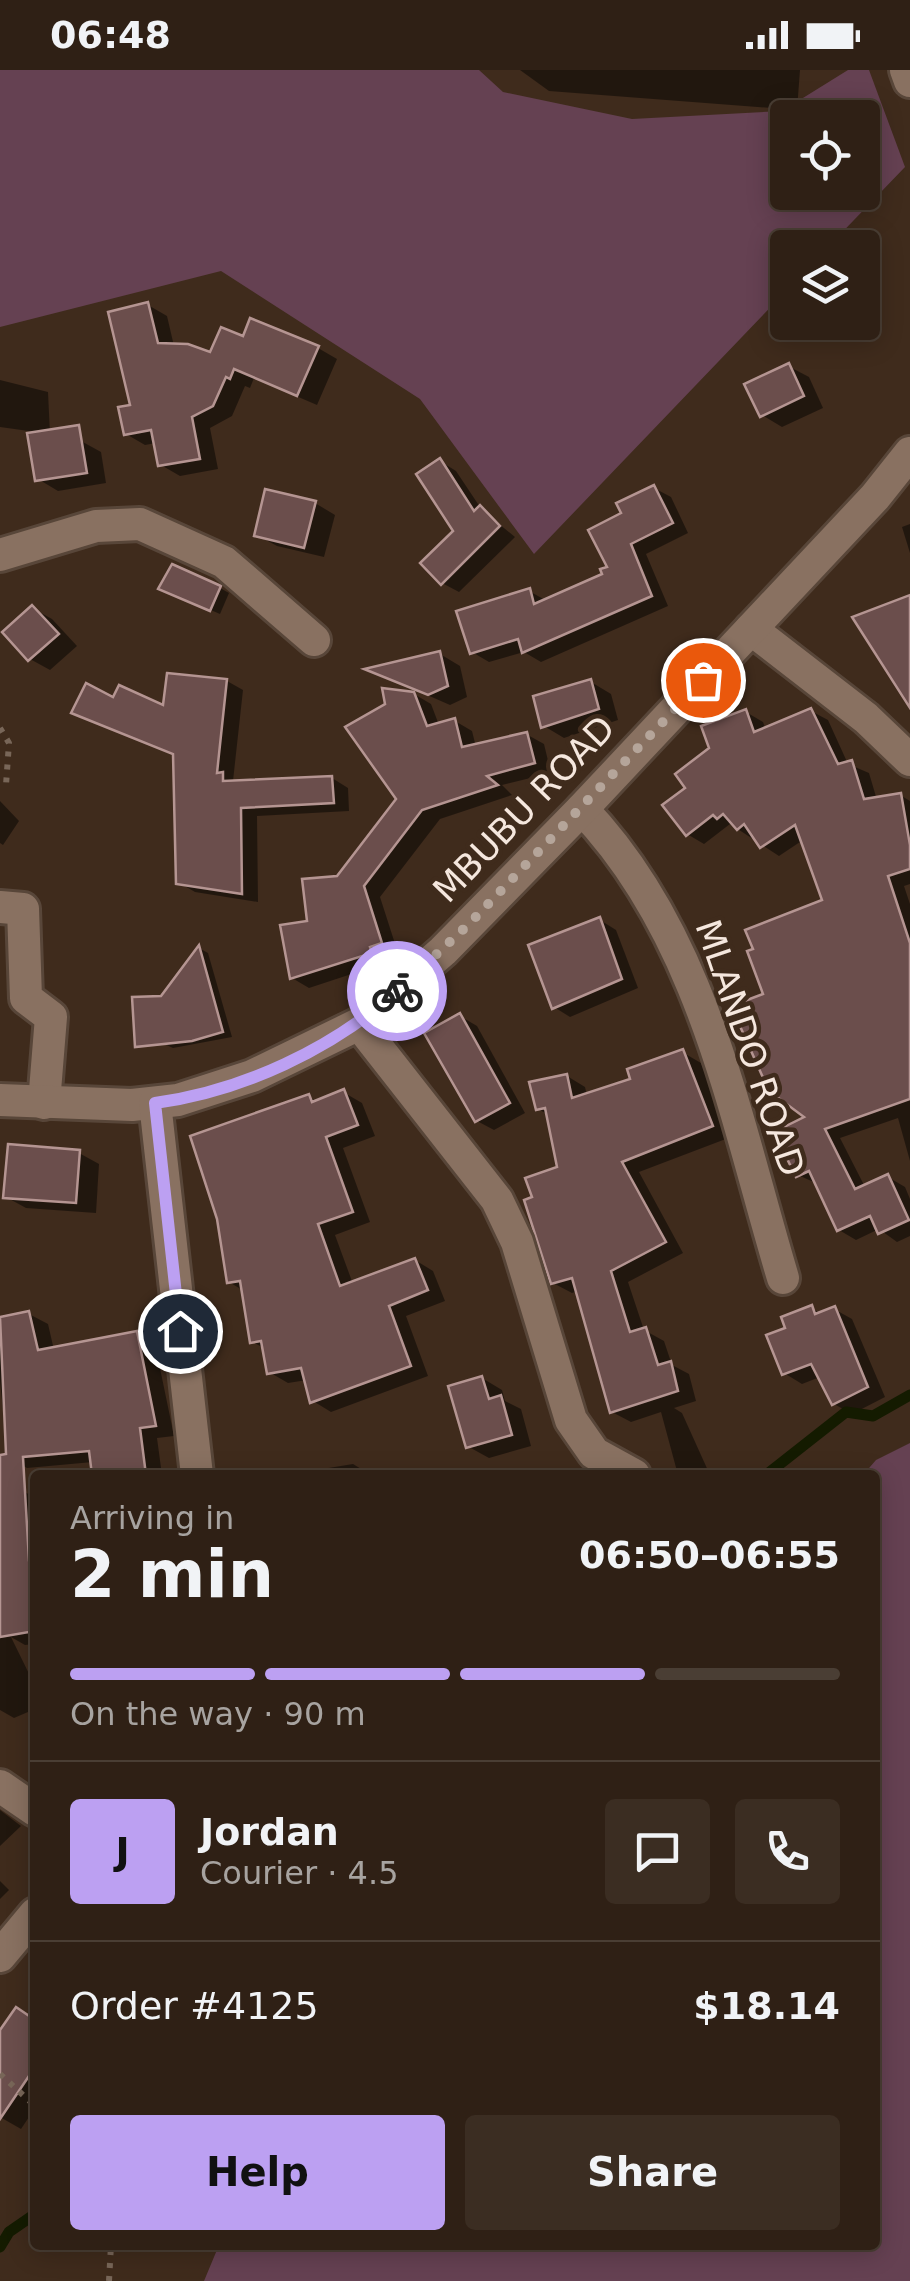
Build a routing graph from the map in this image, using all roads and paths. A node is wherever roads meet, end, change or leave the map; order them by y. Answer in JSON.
{"nodes":[{"id":1,"x":906,"y":70,"type":"edge"},
{"id":2,"x":910,"y":81,"type":"edge"},
{"id":3,"x":910,"y":453,"type":"edge"},
{"id":4,"x":0,"y":555,"type":"edge"},
{"id":5,"x":751,"y":629,"type":"junction"},
{"id":6,"x":314,"y":640,"type":"dead end"},
{"id":7,"x":0,"y":728,"type":"edge"},
{"id":8,"x":910,"y":760,"type":"edge"},
{"id":9,"x":6,"y":786,"type":"dead end"},
{"id":10,"x":582,"y":809,"type":"junction"},
{"id":11,"x":12,"y":908,"type":"edge"},
{"id":12,"x":360,"y":1024,"type":"junction"},
{"id":13,"x":0,"y":1100,"type":"edge"},
{"id":14,"x":44,"y":1103,"type":"junction"},
{"id":15,"x":155,"y":1103,"type":"junction"},
{"id":16,"x":783,"y":1278,"type":"dead end"},
{"id":17,"x":196,"y":1470,"type":"edge"},
{"id":18,"x":625,"y":1470,"type":"edge"},
{"id":19,"x":0,"y":1786,"type":"edge"},
{"id":20,"x":30,"y":1807,"type":"edge"},
{"id":21,"x":30,"y":1920,"type":"edge"},
{"id":22,"x":0,"y":1956,"type":"edge"},
{"id":23,"x":0,"y":2074,"type":"edge"},
{"id":24,"x":30,"y":2101,"type":"edge"},
{"id":25,"x":112,"y":2250,"type":"edge"},
{"id":26,"x":109,"y":2281,"type":"edge"}],
"edges":[{"from":1,"to":2,"type":"street"},
{"from":3,"to":5,"type":"street","name":"MBUBU ROAD"},
{"from":4,"to":6,"type":"street"},
{"from":5,"to":8,"type":"street"},
{"from":5,"to":10,"type":"street","name":"MBUBU ROAD"},
{"from":7,"to":9,"type":"path"},
{"from":10,"to":12,"type":"street","name":"MBUBU ROAD"},
{"from":10,"to":16,"type":"street","name":"MLANDO ROAD"},
{"from":11,"to":14,"type":"street"},
{"from":12,"to":15,"type":"street","name":"MBUBU ROAD"},
{"from":12,"to":18,"type":"street"},
{"from":13,"to":14,"type":"street","name":"MBUBU ROAD"},
{"from":14,"to":15,"type":"street","name":"MBUBU ROAD"},
{"from":15,"to":17,"type":"street"},
{"from":19,"to":20,"type":"street"},
{"from":21,"to":22,"type":"street"},
{"from":23,"to":24,"type":"path"},
{"from":25,"to":26,"type":"path"}]}
